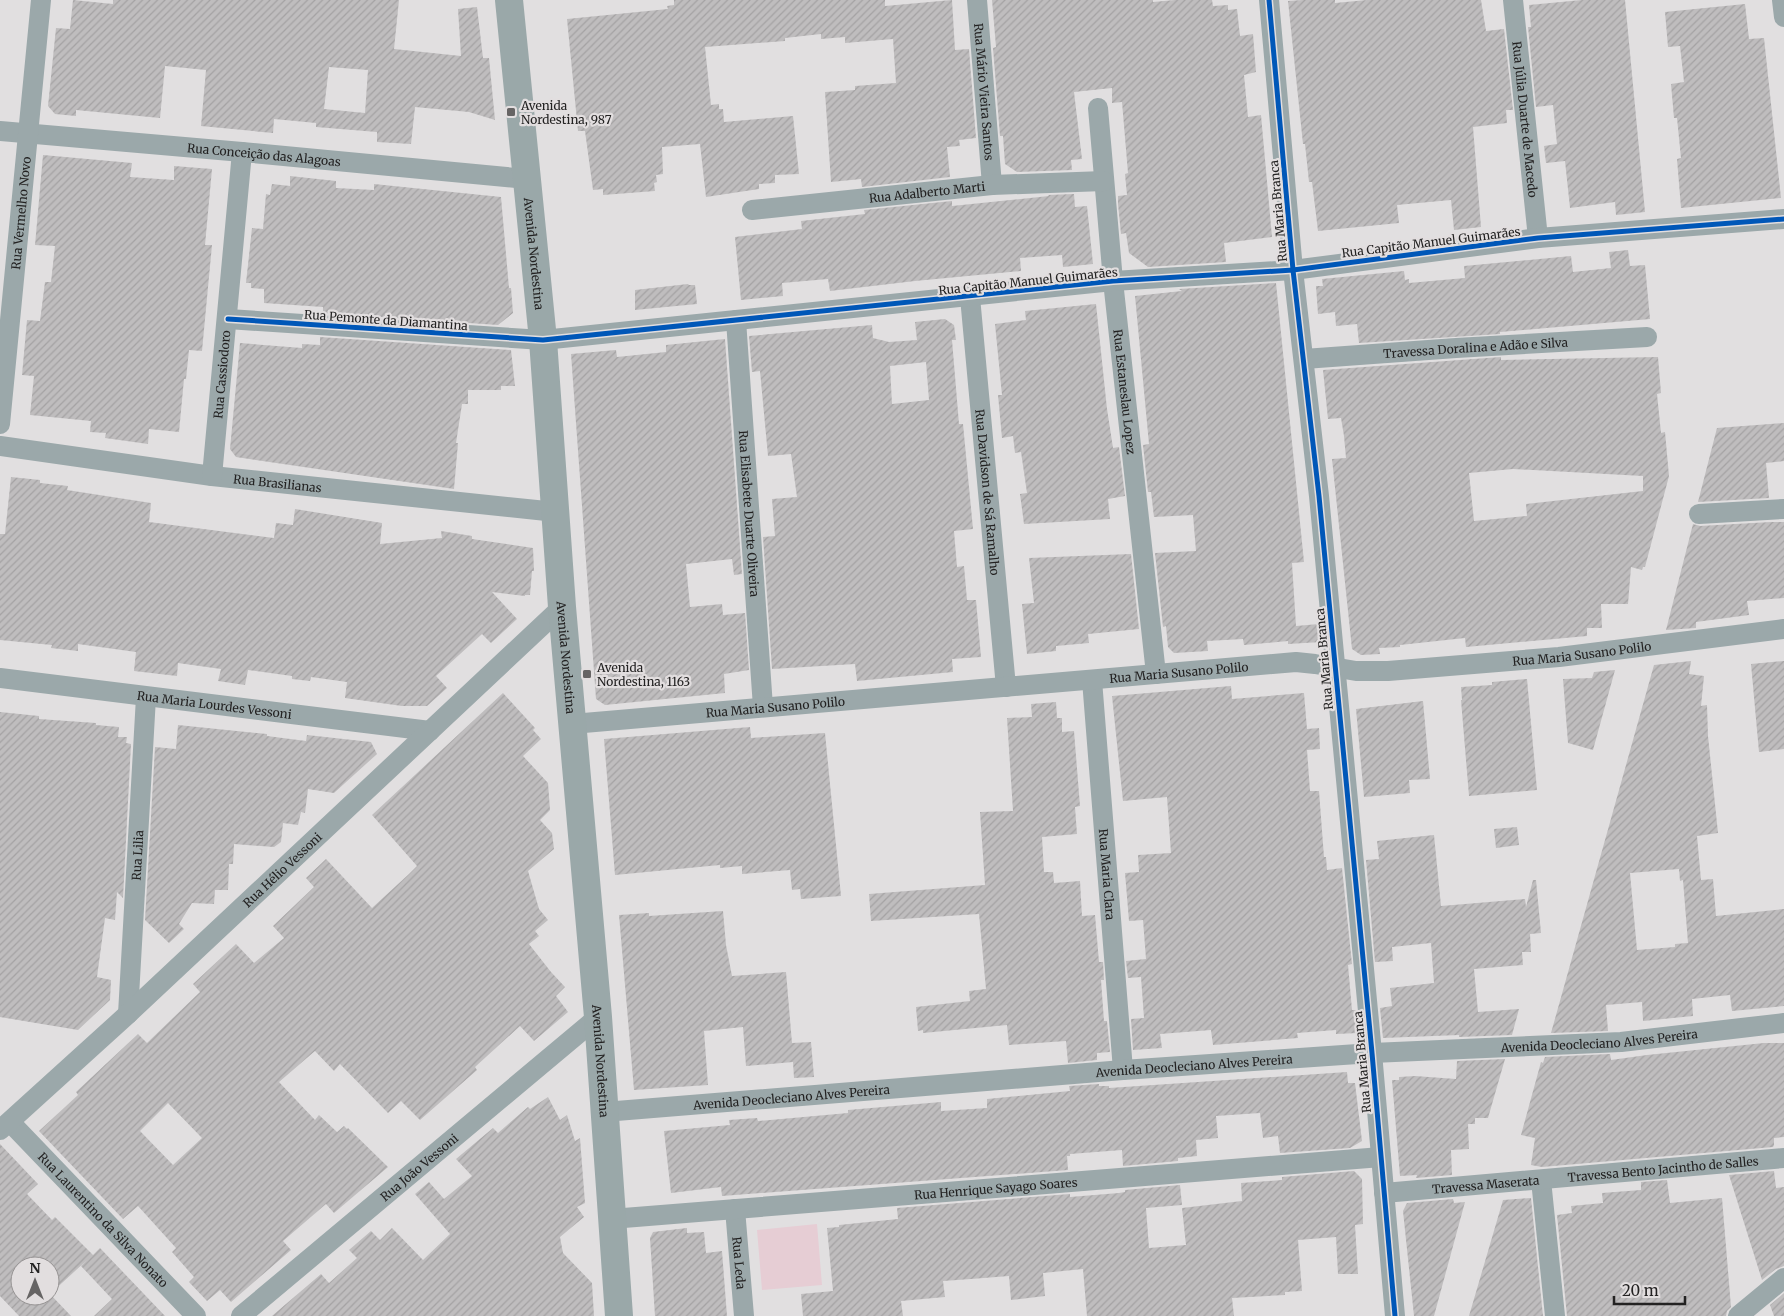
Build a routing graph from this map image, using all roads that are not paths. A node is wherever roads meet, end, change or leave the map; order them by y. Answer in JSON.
{"nodes":[{"id":1,"x":41,"y":0,"type":"edge"},
{"id":2,"x":509,"y":0,"type":"edge"},
{"id":3,"x":978,"y":0,"type":"edge"},
{"id":4,"x":1269,"y":0,"type":"edge"},
{"id":5,"x":1513,"y":0,"type":"edge"},
{"id":6,"x":1782,"y":0,"type":"edge"},
{"id":7,"x":1784,"y":16,"type":"edge"},
{"id":8,"x":1098,"y":108,"type":"dead end"},
{"id":9,"x":0,"y":131,"type":"edge"},
{"id":10,"x":29,"y":133,"type":"junction"},
{"id":11,"x":242,"y":152,"type":"junction"},
{"id":12,"x":527,"y":179,"type":"junction"},
{"id":13,"x":1104,"y":181,"type":"junction"},
{"id":14,"x":992,"y":186,"type":"junction"},
{"id":15,"x":752,"y":210,"type":"dead end"},
{"id":16,"x":1784,"y":218,"type":"edge"},
{"id":17,"x":1538,"y":238,"type":"junction"},
{"id":18,"x":1294,"y":270,"type":"junction"},
{"id":19,"x":1113,"y":281,"type":"junction"},
{"id":20,"x":970,"y":297,"type":"junction"},
{"id":21,"x":228,"y":319,"type":"junction"},
{"id":22,"x":736,"y":320,"type":"junction"},
{"id":23,"x":1648,"y":337,"type":"dead end"},
{"id":24,"x":543,"y":340,"type":"junction"},
{"id":25,"x":1304,"y":359,"type":"junction"},
{"id":26,"x":0,"y":424,"type":"edge"},
{"id":27,"x":0,"y":446,"type":"edge"},
{"id":28,"x":212,"y":476,"type":"junction"},
{"id":29,"x":1784,"y":509,"type":"edge"},
{"id":30,"x":556,"y":512,"type":"junction"},
{"id":31,"x":1700,"y":514,"type":"dead end"},
{"id":32,"x":562,"y":607,"type":"junction"},
{"id":33,"x":1784,"y":629,"type":"edge"},
{"id":34,"x":1334,"y":667,"type":"junction"},
{"id":35,"x":1156,"y":674,"type":"junction"},
{"id":36,"x":0,"y":678,"type":"edge"},
{"id":37,"x":1092,"y":680,"type":"junction"},
{"id":38,"x":1006,"y":687,"type":"junction"},
{"id":39,"x":146,"y":697,"type":"junction"},
{"id":40,"x":763,"y":707,"type":"junction"},
{"id":41,"x":572,"y":724,"type":"junction"},
{"id":42,"x":430,"y":731,"type":"junction"},
{"id":43,"x":128,"y":1014,"type":"junction"},
{"id":44,"x":598,"y":1017,"type":"junction"},
{"id":45,"x":1784,"y":1023,"type":"edge"},
{"id":46,"x":1372,"y":1053,"type":"junction"},
{"id":47,"x":1123,"y":1070,"type":"junction"},
{"id":48,"x":604,"y":1112,"type":"junction"},
{"id":49,"x":5,"y":1126,"type":"edge"},
{"id":50,"x":1381,"y":1157,"type":"junction"},
{"id":51,"x":1784,"y":1158,"type":"edge"},
{"id":52,"x":1541,"y":1180,"type":"junction"},
{"id":53,"x":1384,"y":1193,"type":"junction"},
{"id":54,"x":735,"y":1209,"type":"junction"},
{"id":55,"x":611,"y":1219,"type":"junction"},
{"id":56,"x":1784,"y":1278,"type":"edge"},
{"id":57,"x":196,"y":1316,"type":"edge"},
{"id":58,"x":241,"y":1316,"type":"edge"},
{"id":59,"x":619,"y":1316,"type":"edge"},
{"id":60,"x":744,"y":1316,"type":"edge"},
{"id":61,"x":1395,"y":1316,"type":"edge"},
{"id":62,"x":1555,"y":1316,"type":"edge"},
{"id":63,"x":1738,"y":1316,"type":"edge"}],
"edges":[{"from":1,"to":10,"type":"street","name":"Rua Vermelho Novo"},
{"from":2,"to":12,"type":"main road","name":"Avenida Nordestina"},
{"from":3,"to":14,"type":"street","name":"Rua Mário Vieira Santos"},
{"from":4,"to":18,"type":"street","name":"Rua Maria Branca"},
{"from":5,"to":17,"type":"street","name":"Rua Júlia Duarte de Macedo"},
{"from":6,"to":7,"type":"street"},
{"from":8,"to":13,"type":"street","name":"Rua Estaneslau Lopez"},
{"from":9,"to":10,"type":"street","name":"Rua Conceição das Alagoas"},
{"from":10,"to":11,"type":"street","name":"Rua Conceição das Alagoas"},
{"from":10,"to":26,"type":"street","name":"Rua Vermelho Novo"},
{"from":11,"to":12,"type":"street","name":"Rua Conceição das Alagoas"},
{"from":11,"to":21,"type":"street","name":"Rua Cassiodoro"},
{"from":12,"to":24,"type":"main road","name":"Avenida Nordestina"},
{"from":13,"to":14,"type":"street","name":"Rua Adalberto Marti"},
{"from":13,"to":19,"type":"street","name":"Rua Estaneslau Lopez"},
{"from":14,"to":15,"type":"street","name":"Rua Adalberto Marti"},
{"from":16,"to":17,"type":"street","name":"Rua Capitão Manuel Guimarães"},
{"from":17,"to":18,"type":"street","name":"Rua Capitão Manuel Guimarães"},
{"from":18,"to":19,"type":"street","name":"Rua Capitão Manuel Guimarães"},
{"from":18,"to":25,"type":"street","name":"Rua Maria Branca"},
{"from":19,"to":20,"type":"street","name":"Rua Capitão Manuel Guimarães"},
{"from":19,"to":35,"type":"street","name":"Rua Estaneslau Lopez"},
{"from":20,"to":22,"type":"street","name":"Rua Capitão Manuel Guimarães"},
{"from":20,"to":38,"type":"street","name":"Rua Davidson de Sá Ramalho"},
{"from":21,"to":24,"type":"street","name":"Rua Pemonte da Diamantina"},
{"from":21,"to":28,"type":"street","name":"Rua Cassiodoro"},
{"from":22,"to":24,"type":"street","name":"Rua Capitão Manuel Guimarães"},
{"from":22,"to":40,"type":"street","name":"Rua Elisabete Duarte Oliveira"},
{"from":23,"to":25,"type":"street","name":"Travessa Doralina e Adão e Silva"},
{"from":24,"to":30,"type":"main road","name":"Avenida Nordestina"},
{"from":25,"to":34,"type":"street","name":"Rua Maria Branca"},
{"from":27,"to":28,"type":"street","name":"Rua Brasilianas"},
{"from":28,"to":30,"type":"street","name":"Rua Brasilianas"},
{"from":29,"to":31,"type":"street"},
{"from":30,"to":32,"type":"main road","name":"Avenida Nordestina"},
{"from":32,"to":41,"type":"main road","name":"Avenida Nordestina"},
{"from":32,"to":42,"type":"street","name":"Rua Hélio Vessoni"},
{"from":33,"to":34,"type":"street","name":"Rua Maria Susano Polilo"},
{"from":34,"to":35,"type":"street","name":"Rua Maria Susano Polilo"},
{"from":34,"to":46,"type":"street","name":"Rua Maria Branca"},
{"from":35,"to":37,"type":"street","name":"Rua Maria Susano Polilo"},
{"from":36,"to":39,"type":"street","name":"Rua Maria Lourdes Vessoni"},
{"from":37,"to":38,"type":"street","name":"Rua Maria Susano Polilo"},
{"from":37,"to":47,"type":"street","name":"Rua Maria Clara"},
{"from":38,"to":40,"type":"street","name":"Rua Maria Susano Polilo"},
{"from":39,"to":42,"type":"street","name":"Rua Maria Lourdes Vessoni"},
{"from":39,"to":43,"type":"street","name":"Rua Lilia"},
{"from":40,"to":41,"type":"street","name":"Rua Maria Susano Polilo"},
{"from":41,"to":44,"type":"main road","name":"Avenida Nordestina"},
{"from":42,"to":43,"type":"street","name":"Rua Hélio Vessoni"},
{"from":43,"to":49,"type":"street","name":"Rua Hélio Vessoni"},
{"from":44,"to":48,"type":"main road","name":"Avenida Nordestina"},
{"from":44,"to":58,"type":"street","name":"Rua João Vessoni"},
{"from":45,"to":46,"type":"street","name":"Avenida Deocleciano Alves Pereira"},
{"from":46,"to":47,"type":"street","name":"Avenida Deocleciano Alves Pereira"},
{"from":46,"to":50,"type":"street","name":"Rua Maria Branca"},
{"from":47,"to":48,"type":"street","name":"Avenida Deocleciano Alves Pereira"},
{"from":48,"to":55,"type":"main road","name":"Avenida Nordestina"},
{"from":49,"to":57,"type":"street","name":"Rua Laurentino da Silva Nonato"},
{"from":50,"to":53,"type":"street","name":"Rua Maria Branca"},
{"from":50,"to":54,"type":"street","name":"Rua Henrique Sayago Soares"},
{"from":51,"to":52,"type":"street","name":"Travessa Bento Jacintho de Salles"},
{"from":52,"to":53,"type":"street","name":"Travessa Maserata"},
{"from":52,"to":62,"type":"street","name":"Travessa Maserata"},
{"from":53,"to":61,"type":"street","name":"Rua Maria Branca"},
{"from":54,"to":55,"type":"street","name":"Rua Henrique Sayago Soares"},
{"from":54,"to":60,"type":"street","name":"Rua Leda"},
{"from":55,"to":59,"type":"main road","name":"Avenida Nordestina"},
{"from":56,"to":63,"type":"street"}]}
